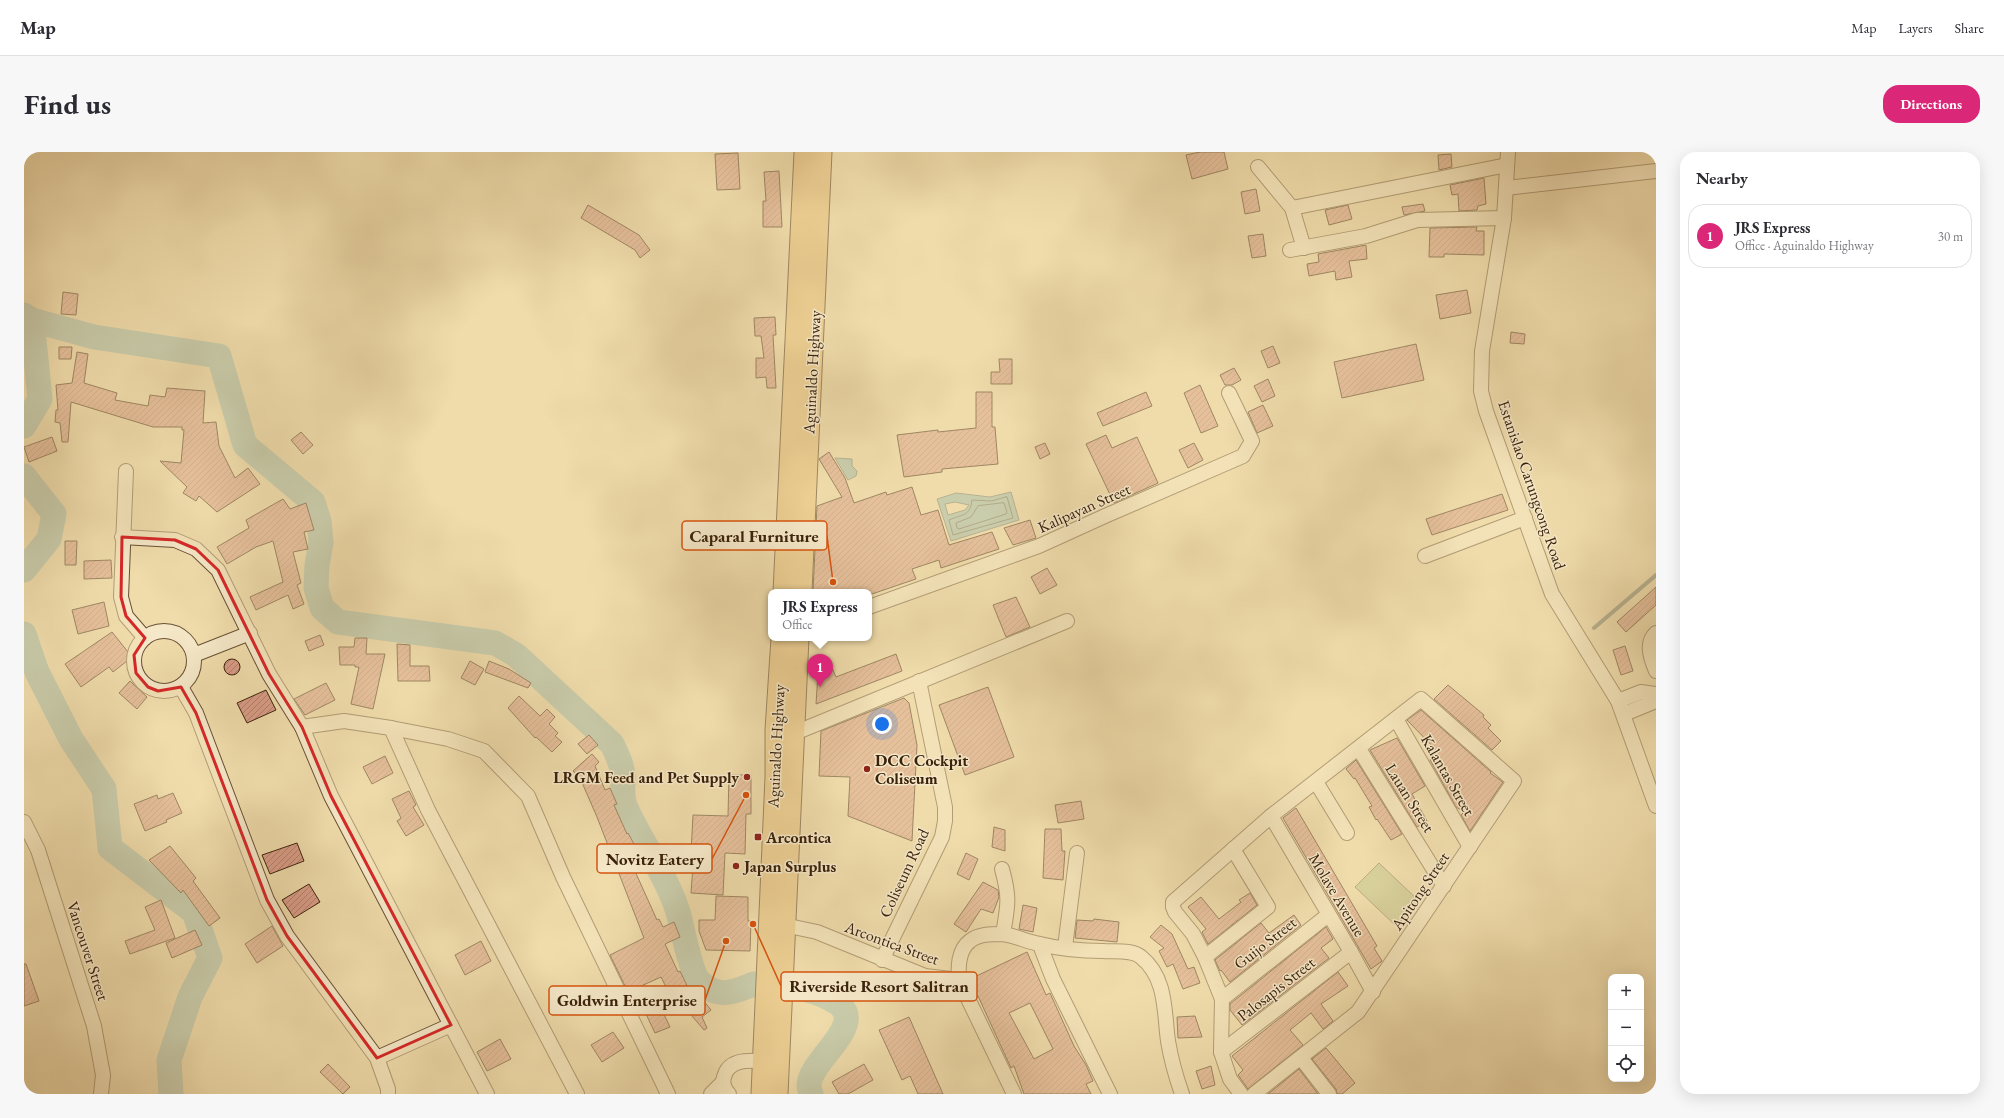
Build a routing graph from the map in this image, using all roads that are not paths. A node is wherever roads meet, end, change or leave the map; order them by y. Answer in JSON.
{"nodes":[{"id":1,"x":805,"y":152,"type":"edge"},
{"id":2,"x":821,"y":152,"type":"edge"},
{"id":3,"x":1508,"y":158,"type":"edge"},
{"id":4,"x":1258,"y":166,"type":"dead end"},
{"id":5,"x":1656,"y":172,"type":"edge"},
{"id":6,"x":1506,"y":188,"type":"junction"},
{"id":7,"x":1292,"y":208,"type":"junction"},
{"id":8,"x":1504,"y":218,"type":"junction"},
{"id":9,"x":1229,"y":393,"type":"dead end"},
{"id":10,"x":126,"y":471,"type":"dead end"},
{"id":11,"x":1525,"y":518,"type":"junction"},
{"id":12,"x":122,"y":537,"type":"junction"},
{"id":13,"x":1425,"y":556,"type":"dead end"},
{"id":14,"x":784,"y":589,"type":"edge"},
{"id":15,"x":801,"y":589,"type":"edge"},
{"id":16,"x":872,"y":606,"type":"edge"},
{"id":17,"x":1067,"y":621,"type":"dead end"},
{"id":18,"x":250,"y":633,"type":"junction"},
{"id":19,"x":1656,"y":633,"type":"edge"},
{"id":20,"x":145,"y":638,"type":"junction"},
{"id":21,"x":782,"y":641,"type":"edge"},
{"id":22,"x":798,"y":641,"type":"edge"},
{"id":23,"x":194,"y":655,"type":"junction"},
{"id":24,"x":1656,"y":672,"type":"edge"},
{"id":25,"x":920,"y":681,"type":"junction"},
{"id":26,"x":181,"y":686,"type":"junction"},
{"id":27,"x":1656,"y":694,"type":"edge"},
{"id":28,"x":1618,"y":701,"type":"junction"},
{"id":29,"x":1656,"y":701,"type":"edge"},
{"id":30,"x":1624,"y":714,"type":"junction"},
{"id":31,"x":1396,"y":719,"type":"junction"},
{"id":32,"x":302,"y":727,"type":"junction"},
{"id":33,"x":391,"y":728,"type":"junction"},
{"id":34,"x":785,"y":731,"type":"junction"},
{"id":35,"x":1359,"y":749,"type":"junction"},
{"id":36,"x":1316,"y":782,"type":"junction"},
{"id":37,"x":1656,"y":806,"type":"edge"},
{"id":38,"x":1271,"y":816,"type":"junction"},
{"id":39,"x":24,"y":822,"type":"edge"},
{"id":40,"x":1347,"y":833,"type":"dead end"},
{"id":41,"x":1470,"y":847,"type":"junction"},
{"id":42,"x":1233,"y":849,"type":"junction"},
{"id":43,"x":1077,"y":853,"type":"dead end"},
{"id":44,"x":1002,"y":869,"type":"dead end"},
{"id":45,"x":1444,"y":886,"type":"junction"},
{"id":46,"x":1328,"y":915,"type":"junction"},
{"id":47,"x":784,"y":925,"type":"junction"},
{"id":48,"x":1003,"y":934,"type":"junction"},
{"id":49,"x":1040,"y":945,"type":"junction"},
{"id":50,"x":1065,"y":947,"type":"junction"},
{"id":51,"x":1351,"y":952,"type":"junction"},
{"id":52,"x":1205,"y":956,"type":"junction"},
{"id":53,"x":882,"y":960,"type":"junction"},
{"id":54,"x":775,"y":962,"type":"junction"},
{"id":55,"x":959,"y":980,"type":"junction"},
{"id":56,"x":1373,"y":992,"type":"junction"},
{"id":57,"x":1222,"y":999,"type":"junction"},
{"id":58,"x":773,"y":1007,"type":"junction"},
{"id":59,"x":451,"y":1025,"type":"junction"},
{"id":60,"x":1221,"y":1052,"type":"junction"},
{"id":61,"x":377,"y":1058,"type":"junction"},
{"id":62,"x":1301,"y":1058,"type":"junction"},
{"id":63,"x":764,"y":1062,"type":"junction"},
{"id":64,"x":726,"y":1088,"type":"edge"},
{"id":65,"x":102,"y":1094,"type":"edge"},
{"id":66,"x":388,"y":1094,"type":"edge"},
{"id":67,"x":487,"y":1094,"type":"edge"},
{"id":68,"x":577,"y":1094,"type":"edge"},
{"id":69,"x":668,"y":1094,"type":"edge"},
{"id":70,"x":711,"y":1094,"type":"edge"},
{"id":71,"x":762,"y":1094,"type":"edge"},
{"id":72,"x":777,"y":1094,"type":"edge"},
{"id":73,"x":1014,"y":1094,"type":"edge"},
{"id":74,"x":1110,"y":1094,"type":"edge"},
{"id":75,"x":1182,"y":1094,"type":"edge"},
{"id":76,"x":1241,"y":1094,"type":"edge"},
{"id":77,"x":1254,"y":1094,"type":"edge"},
{"id":78,"x":1330,"y":1094,"type":"edge"}],
"edges":[{"from":1,"to":14,"type":"highway","name":"Aguinaldo Highway"},
{"from":2,"to":15,"type":"highway","name":"Aguinaldo Highway"},
{"from":3,"to":6,"type":"street","name":"Estanislao Carungcong Road"},
{"from":3,"to":7,"type":"street"},
{"from":4,"to":7,"type":"street"},
{"from":5,"to":6,"type":"street"},
{"from":6,"to":8,"type":"street","name":"Estanislao Carungcong Road"},
{"from":7,"to":8,"type":"street"},
{"from":8,"to":11,"type":"street","name":"Estanislao Carungcong Road"},
{"from":9,"to":16,"type":"street","name":"Kalipayan Street"},
{"from":10,"to":12,"type":"street"},
{"from":11,"to":13,"type":"street"},
{"from":11,"to":28,"type":"street","name":"Estanislao Carungcong Road"},
{"from":12,"to":18,"type":"street"},
{"from":12,"to":20,"type":"street"},
{"from":17,"to":25,"type":"street"},
{"from":18,"to":23,"type":"street"},
{"from":18,"to":32,"type":"street"},
{"from":19,"to":24,"type":"street"},
{"from":20,"to":23,"type":"street"},
{"from":20,"to":26,"type":"street"},
{"from":21,"to":34,"type":"highway","name":"Aguinaldo Highway"},
{"from":22,"to":34,"type":"highway","name":"Aguinaldo Highway"},
{"from":23,"to":26,"type":"street"},
{"from":25,"to":34,"type":"street"},
{"from":25,"to":53,"type":"street","name":"Coliseum Road"},
{"from":26,"to":61,"type":"street"},
{"from":27,"to":28,"type":"street"},
{"from":28,"to":30,"type":"street","name":"Estanislao Carungcong Road"},
{"from":29,"to":30,"type":"street"},
{"from":30,"to":37,"type":"street","name":"Estanislao Carungcong Road"},
{"from":31,"to":35,"type":"street"},
{"from":31,"to":41,"type":"street","name":"Kalantas Street"},
{"from":31,"to":41,"type":"street","name":"Apitong Street"},
{"from":32,"to":33,"type":"street"},
{"from":32,"to":59,"type":"street"},
{"from":33,"to":68,"type":"street"},
{"from":33,"to":69,"type":"street"},
{"from":34,"to":47,"type":"highway","name":"Aguinaldo Highway"},
{"from":34,"to":54,"type":"highway","name":"Aguinaldo Highway"},
{"from":35,"to":36,"type":"street"},
{"from":35,"to":45,"type":"street","name":"Lauan Street"},
{"from":36,"to":38,"type":"street"},
{"from":36,"to":40,"type":"street"},
{"from":38,"to":42,"type":"street"},
{"from":38,"to":46,"type":"street","name":"Molave Avenue"},
{"from":39,"to":65,"type":"street","name":"Vancouver Street"},
{"from":41,"to":45,"type":"street","name":"Apitong Street"},
{"from":42,"to":52,"type":"street"},
{"from":42,"to":52,"type":"street"},
{"from":43,"to":50,"type":"street"},
{"from":44,"to":48,"type":"street"},
{"from":45,"to":56,"type":"street","name":"Apitong Street"},
{"from":46,"to":51,"type":"street","name":"Molave Avenue"},
{"from":46,"to":57,"type":"street","name":"Guijo Street"},
{"from":47,"to":53,"type":"street","name":"Arcontica Street"},
{"from":47,"to":54,"type":"highway","name":"Aguinaldo Highway"},
{"from":48,"to":49,"type":"street"},
{"from":48,"to":55,"type":"street"},
{"from":49,"to":50,"type":"street"},
{"from":49,"to":74,"type":"street"},
{"from":50,"to":75,"type":"street"},
{"from":51,"to":56,"type":"street","name":"Molave Avenue"},
{"from":51,"to":60,"type":"street","name":"Palosapis Street"},
{"from":52,"to":57,"type":"street"},
{"from":53,"to":55,"type":"street","name":"Arcontica Street"},
{"from":54,"to":58,"type":"highway","name":"Aguinaldo Highway"},
{"from":55,"to":73,"type":"street"},
{"from":56,"to":62,"type":"street","name":"Apitong Street"},
{"from":57,"to":60,"type":"street"},
{"from":58,"to":63,"type":"highway","name":"Aguinaldo Highway"},
{"from":58,"to":72,"type":"highway","name":"Aguinaldo Highway"},
{"from":59,"to":61,"type":"street"},
{"from":59,"to":67,"type":"street"},
{"from":60,"to":76,"type":"street"},
{"from":61,"to":66,"type":"street"},
{"from":62,"to":77,"type":"street","name":"Apitong Street"},
{"from":62,"to":78,"type":"street"},
{"from":63,"to":64,"type":"street"},
{"from":63,"to":71,"type":"highway","name":"Aguinaldo Highway"},
{"from":64,"to":70,"type":"street"}]}
